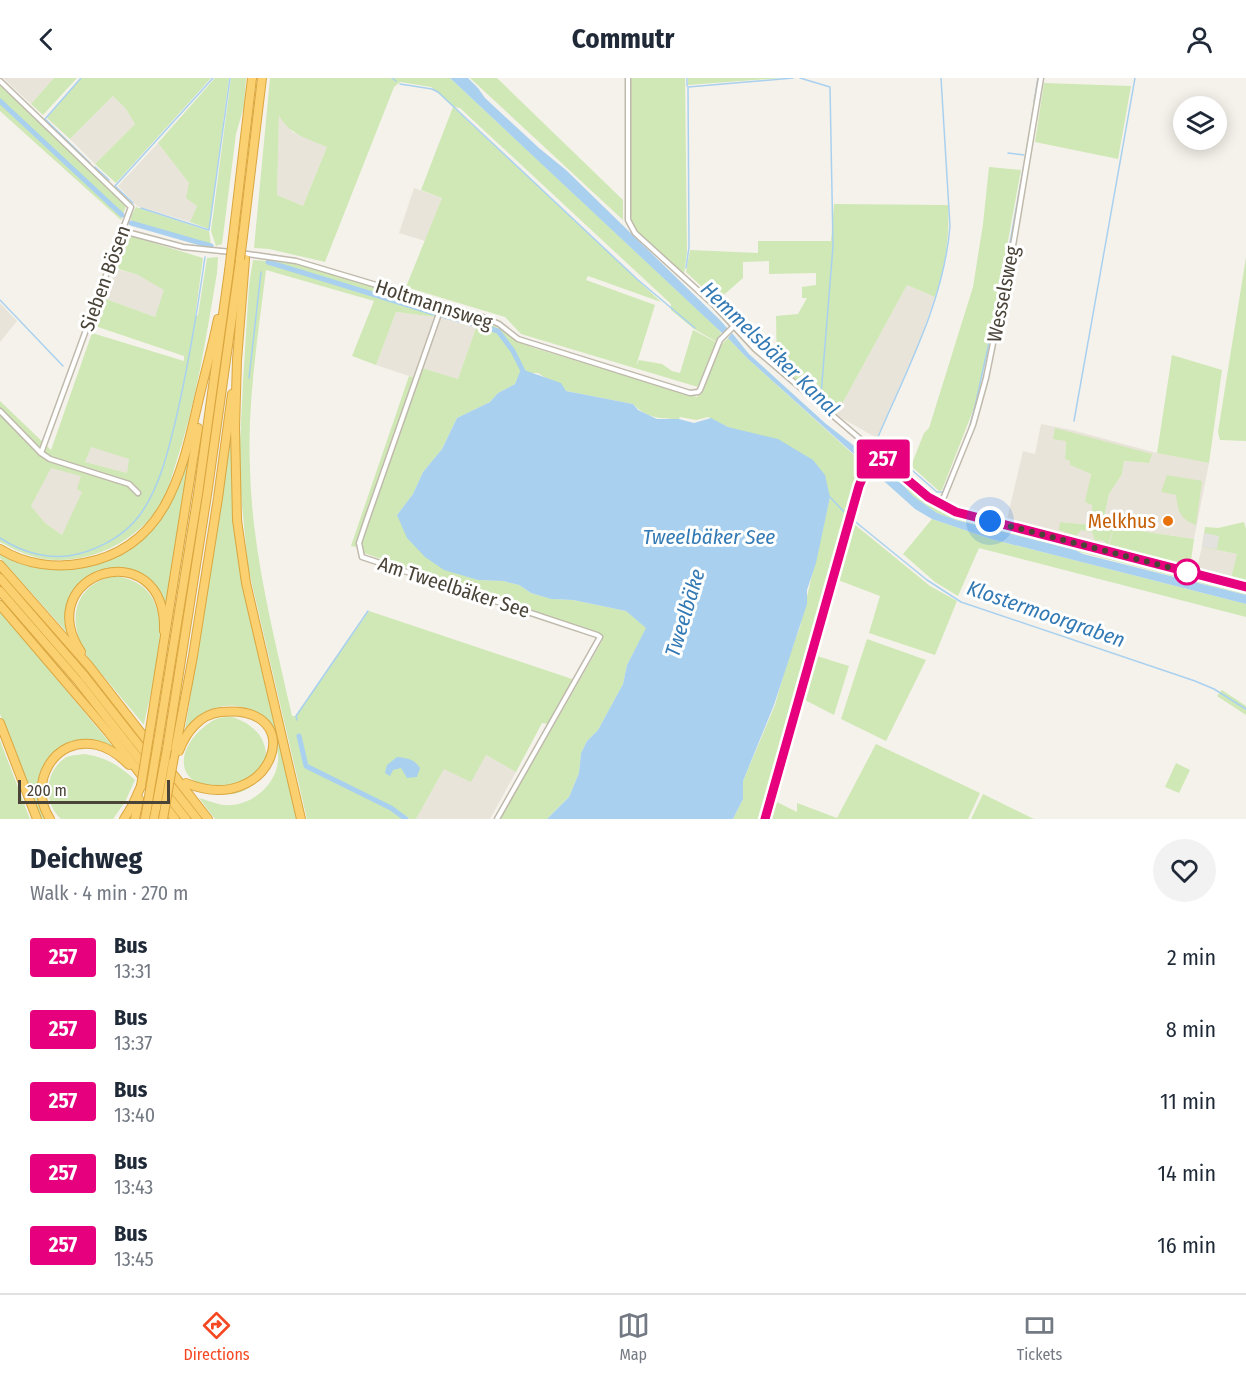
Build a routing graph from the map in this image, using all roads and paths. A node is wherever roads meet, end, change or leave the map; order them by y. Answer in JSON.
{"nodes":[{"id":1,"x":252,"y":78,"type":"edge"},
{"id":2,"x":262,"y":78,"type":"edge"},
{"id":3,"x":628,"y":78,"type":"edge"},
{"id":4,"x":1041,"y":78,"type":"edge"},
{"id":5,"x":0,"y":81,"type":"edge"},
{"id":6,"x":123,"y":231,"type":"junction"},
{"id":7,"x":243,"y":259,"type":"junction"},
{"id":8,"x":229,"y":271,"type":"junction"},
{"id":9,"x":442,"y":305,"type":"junction"},
{"id":10,"x":734,"y":326,"type":"junction"},
{"id":11,"x":237,"y":360,"type":"junction"},
{"id":12,"x":205,"y":376,"type":"junction"},
{"id":13,"x":0,"y":411,"type":"edge"},
{"id":14,"x":41,"y":453,"type":"junction"},
{"id":15,"x":877,"y":456,"type":"junction"},
{"id":16,"x":138,"y":492,"type":"dead end"},
{"id":17,"x":941,"y":504,"type":"junction"},
{"id":18,"x":0,"y":549,"type":"edge"},
{"id":19,"x":0,"y":565,"type":"edge"},
{"id":20,"x":0,"y":578,"type":"edge"},
{"id":21,"x":1246,"y":587,"type":"edge"},
{"id":22,"x":0,"y":591,"type":"edge"},
{"id":23,"x":0,"y":605,"type":"edge"},
{"id":24,"x":89,"y":666,"type":"junction"},
{"id":25,"x":161,"y":670,"type":"junction"},
{"id":26,"x":0,"y":723,"type":"edge"},
{"id":27,"x":173,"y":762,"type":"junction"},
{"id":28,"x":272,"y":773,"type":"dead end"},
{"id":29,"x":142,"y":775,"type":"junction"},
{"id":30,"x":175,"y":775,"type":"junction"},
{"id":31,"x":141,"y":786,"type":"junction"},
{"id":32,"x":204,"y":797,"type":"dead end"},
{"id":33,"x":37,"y":819,"type":"edge"},
{"id":34,"x":50,"y":819,"type":"edge"},
{"id":35,"x":124,"y":819,"type":"edge"},
{"id":36,"x":135,"y":819,"type":"edge"},
{"id":37,"x":145,"y":819,"type":"edge"},
{"id":38,"x":154,"y":819,"type":"edge"},
{"id":39,"x":164,"y":819,"type":"edge"},
{"id":40,"x":175,"y":819,"type":"edge"},
{"id":41,"x":186,"y":819,"type":"edge"},
{"id":42,"x":197,"y":819,"type":"edge"},
{"id":43,"x":208,"y":819,"type":"edge"},
{"id":44,"x":301,"y":819,"type":"edge"},
{"id":45,"x":497,"y":819,"type":"edge"},
{"id":46,"x":765,"y":819,"type":"edge"}],
"edges":[{"from":1,"to":8,"type":"highway","bridge":true},
{"from":2,"to":7,"type":"highway","bridge":true},
{"from":3,"to":10,"type":"street"},
{"from":4,"to":17,"type":"street","name":"Wesselsweg"},
{"from":5,"to":6,"type":"street","name":"Sieben Bösen"},
{"from":6,"to":9,"type":"street","name":"Holtmannsweg"},
{"from":6,"to":14,"type":"street","name":"Sieben Bösen"},
{"from":7,"to":11,"type":"highway"},
{"from":7,"to":38,"type":"highway","bridge":true},
{"from":8,"to":12,"type":"highway"},
{"from":8,"to":37,"type":"highway","bridge":true},
{"from":9,"to":10,"type":"street","name":"Holtmannsweg"},
{"from":9,"to":45,"type":"street","name":"Am Tweelbäker See"},
{"from":10,"to":15,"type":"street"},
{"from":11,"to":27,"type":"highway"},
{"from":11,"to":44,"type":"highway"},
{"from":12,"to":18,"type":"highway"},
{"from":12,"to":25,"type":"highway"},
{"from":13,"to":14,"type":"street"},
{"from":14,"to":16,"type":"street"},
{"from":15,"to":17,"type":"street"},
{"from":15,"to":46,"type":"street"},
{"from":17,"to":21,"type":"street"},
{"from":19,"to":24,"type":"highway"},
{"from":20,"to":42,"type":"highway"},
{"from":22,"to":41,"type":"highway"},
{"from":23,"to":29,"type":"highway"},
{"from":24,"to":25,"type":"highway"},
{"from":24,"to":30,"type":"highway"},
{"from":25,"to":31,"type":"highway","bridge":true},
{"from":26,"to":33,"type":"highway"},
{"from":27,"to":28,"type":"highway"},
{"from":27,"to":39,"type":"highway","bridge":true},
{"from":29,"to":34,"type":"highway"},
{"from":29,"to":40,"type":"highway"},
{"from":30,"to":32,"type":"highway"},
{"from":30,"to":43,"type":"highway"},
{"from":31,"to":35,"type":"highway"},
{"from":31,"to":36,"type":"highway"}]}
